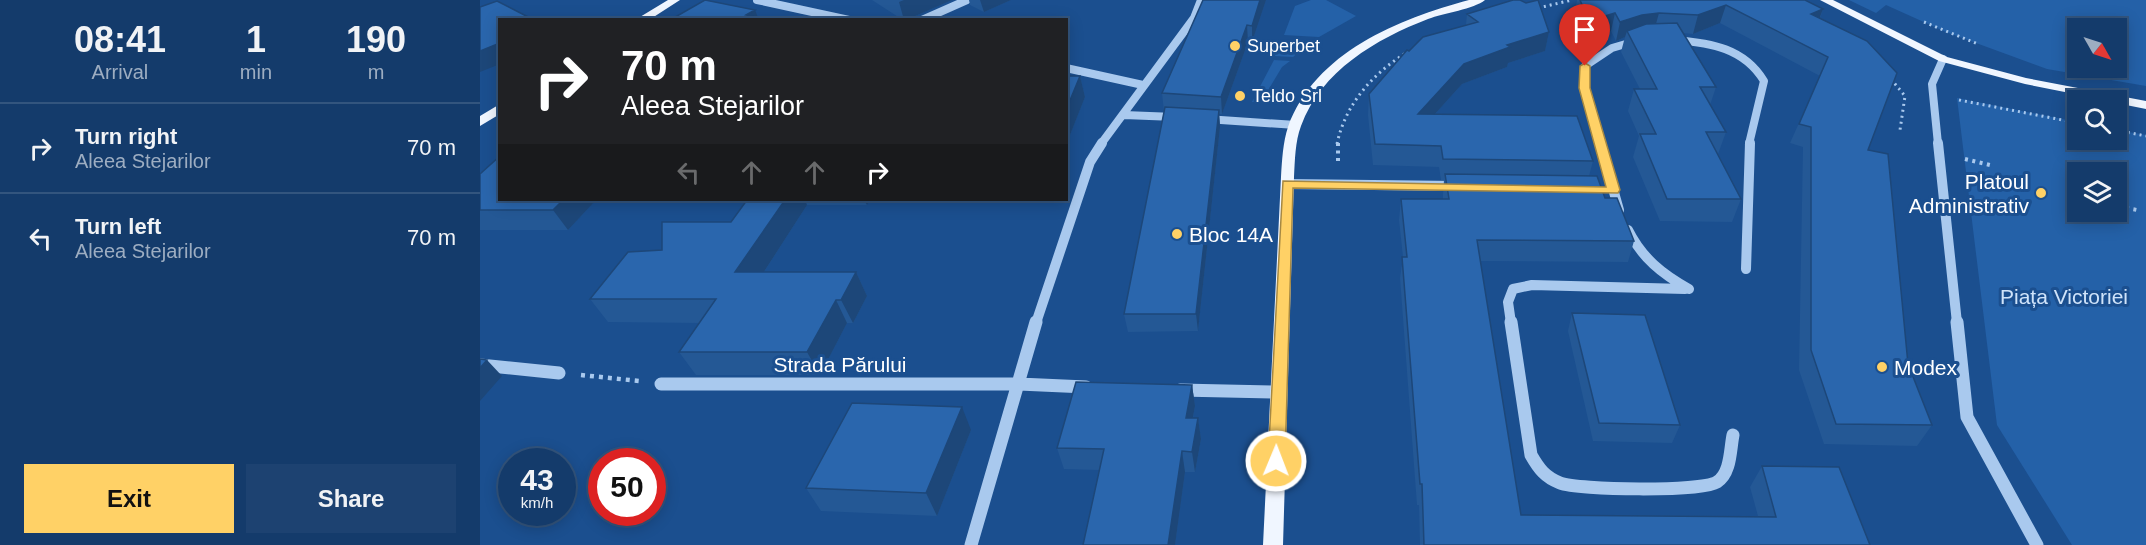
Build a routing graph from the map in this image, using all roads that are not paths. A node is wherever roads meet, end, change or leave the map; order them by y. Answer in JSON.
{"nodes":[{"id":1,"x":675,"y":0,"type":"edge"},
{"id":2,"x":757,"y":0,"type":"edge"},
{"id":3,"x":967,"y":0,"type":"edge"},
{"id":4,"x":1201,"y":0,"type":"edge"},
{"id":5,"x":1480,"y":0,"type":"edge"},
{"id":6,"x":1825,"y":0,"type":"edge"},
{"id":7,"x":644,"y":18,"type":"edge"},
{"id":8,"x":840,"y":18,"type":"edge"},
{"id":9,"x":926,"y":18,"type":"edge"},
{"id":10,"x":1648,"y":38,"type":"edge"},
{"id":11,"x":1660,"y":39,"type":"edge"},
{"id":12,"x":1943,"y":59,"type":"junction"},
{"id":13,"x":1068,"y":68,"type":"edge"},
{"id":14,"x":1143,"y":85,"type":"junction"},
{"id":15,"x":2146,"y":105,"type":"edge"},
{"id":16,"x":498,"y":109,"type":"edge"},
{"id":17,"x":1124,"y":115,"type":"junction"},
{"id":18,"x":1183,"y":118,"type":"edge"},
{"id":19,"x":1194,"y":118,"type":"edge"},
{"id":20,"x":480,"y":122,"type":"edge"},
{"id":21,"x":1296,"y":125,"type":"junction"},
{"id":22,"x":1287,"y":184,"type":"junction"},
{"id":23,"x":1472,"y":187,"type":"edge"},
{"id":24,"x":1746,"y":269,"type":"dead end"},
{"id":25,"x":480,"y":365,"type":"edge"},
{"id":26,"x":559,"y":373,"type":"road end"},
{"id":27,"x":661,"y":384,"type":"road end"},
{"id":28,"x":1018,"y":384,"type":"junction"},
{"id":29,"x":1102,"y":387,"type":"edge"},
{"id":30,"x":1173,"y":390,"type":"edge"},
{"id":31,"x":1277,"y":392,"type":"junction"},
{"id":32,"x":1733,"y":435,"type":"dead end"},
{"id":33,"x":971,"y":545,"type":"edge"},
{"id":34,"x":1272,"y":545,"type":"edge"},
{"id":35,"x":2037,"y":545,"type":"edge"}],
"edges":[{"from":1,"to":7,"type":"main road"},
{"from":2,"to":8,"type":"street"},
{"from":3,"to":9,"type":"street"},
{"from":4,"to":14,"type":"street"},
{"from":5,"to":21,"type":"main road"},
{"from":6,"to":12,"type":"main road"},
{"from":10,"to":32,"type":"street"},
{"from":11,"to":24,"type":"street"},
{"from":12,"to":15,"type":"main road"},
{"from":12,"to":35,"type":"street"},
{"from":13,"to":14,"type":"street"},
{"from":14,"to":17,"type":"street"},
{"from":16,"to":20,"type":"main road"},
{"from":17,"to":18,"type":"street"},
{"from":17,"to":28,"type":"street"},
{"from":19,"to":21,"type":"street"},
{"from":21,"to":22,"type":"main road"},
{"from":22,"to":23,"type":"street"},
{"from":22,"to":31,"type":"main road"},
{"from":25,"to":26,"type":"street"},
{"from":27,"to":28,"type":"street","name":"Strada Părului"},
{"from":28,"to":29,"type":"street","name":"Strada Părului"},
{"from":28,"to":33,"type":"street"},
{"from":30,"to":31,"type":"street"},
{"from":31,"to":34,"type":"main road"}]}
